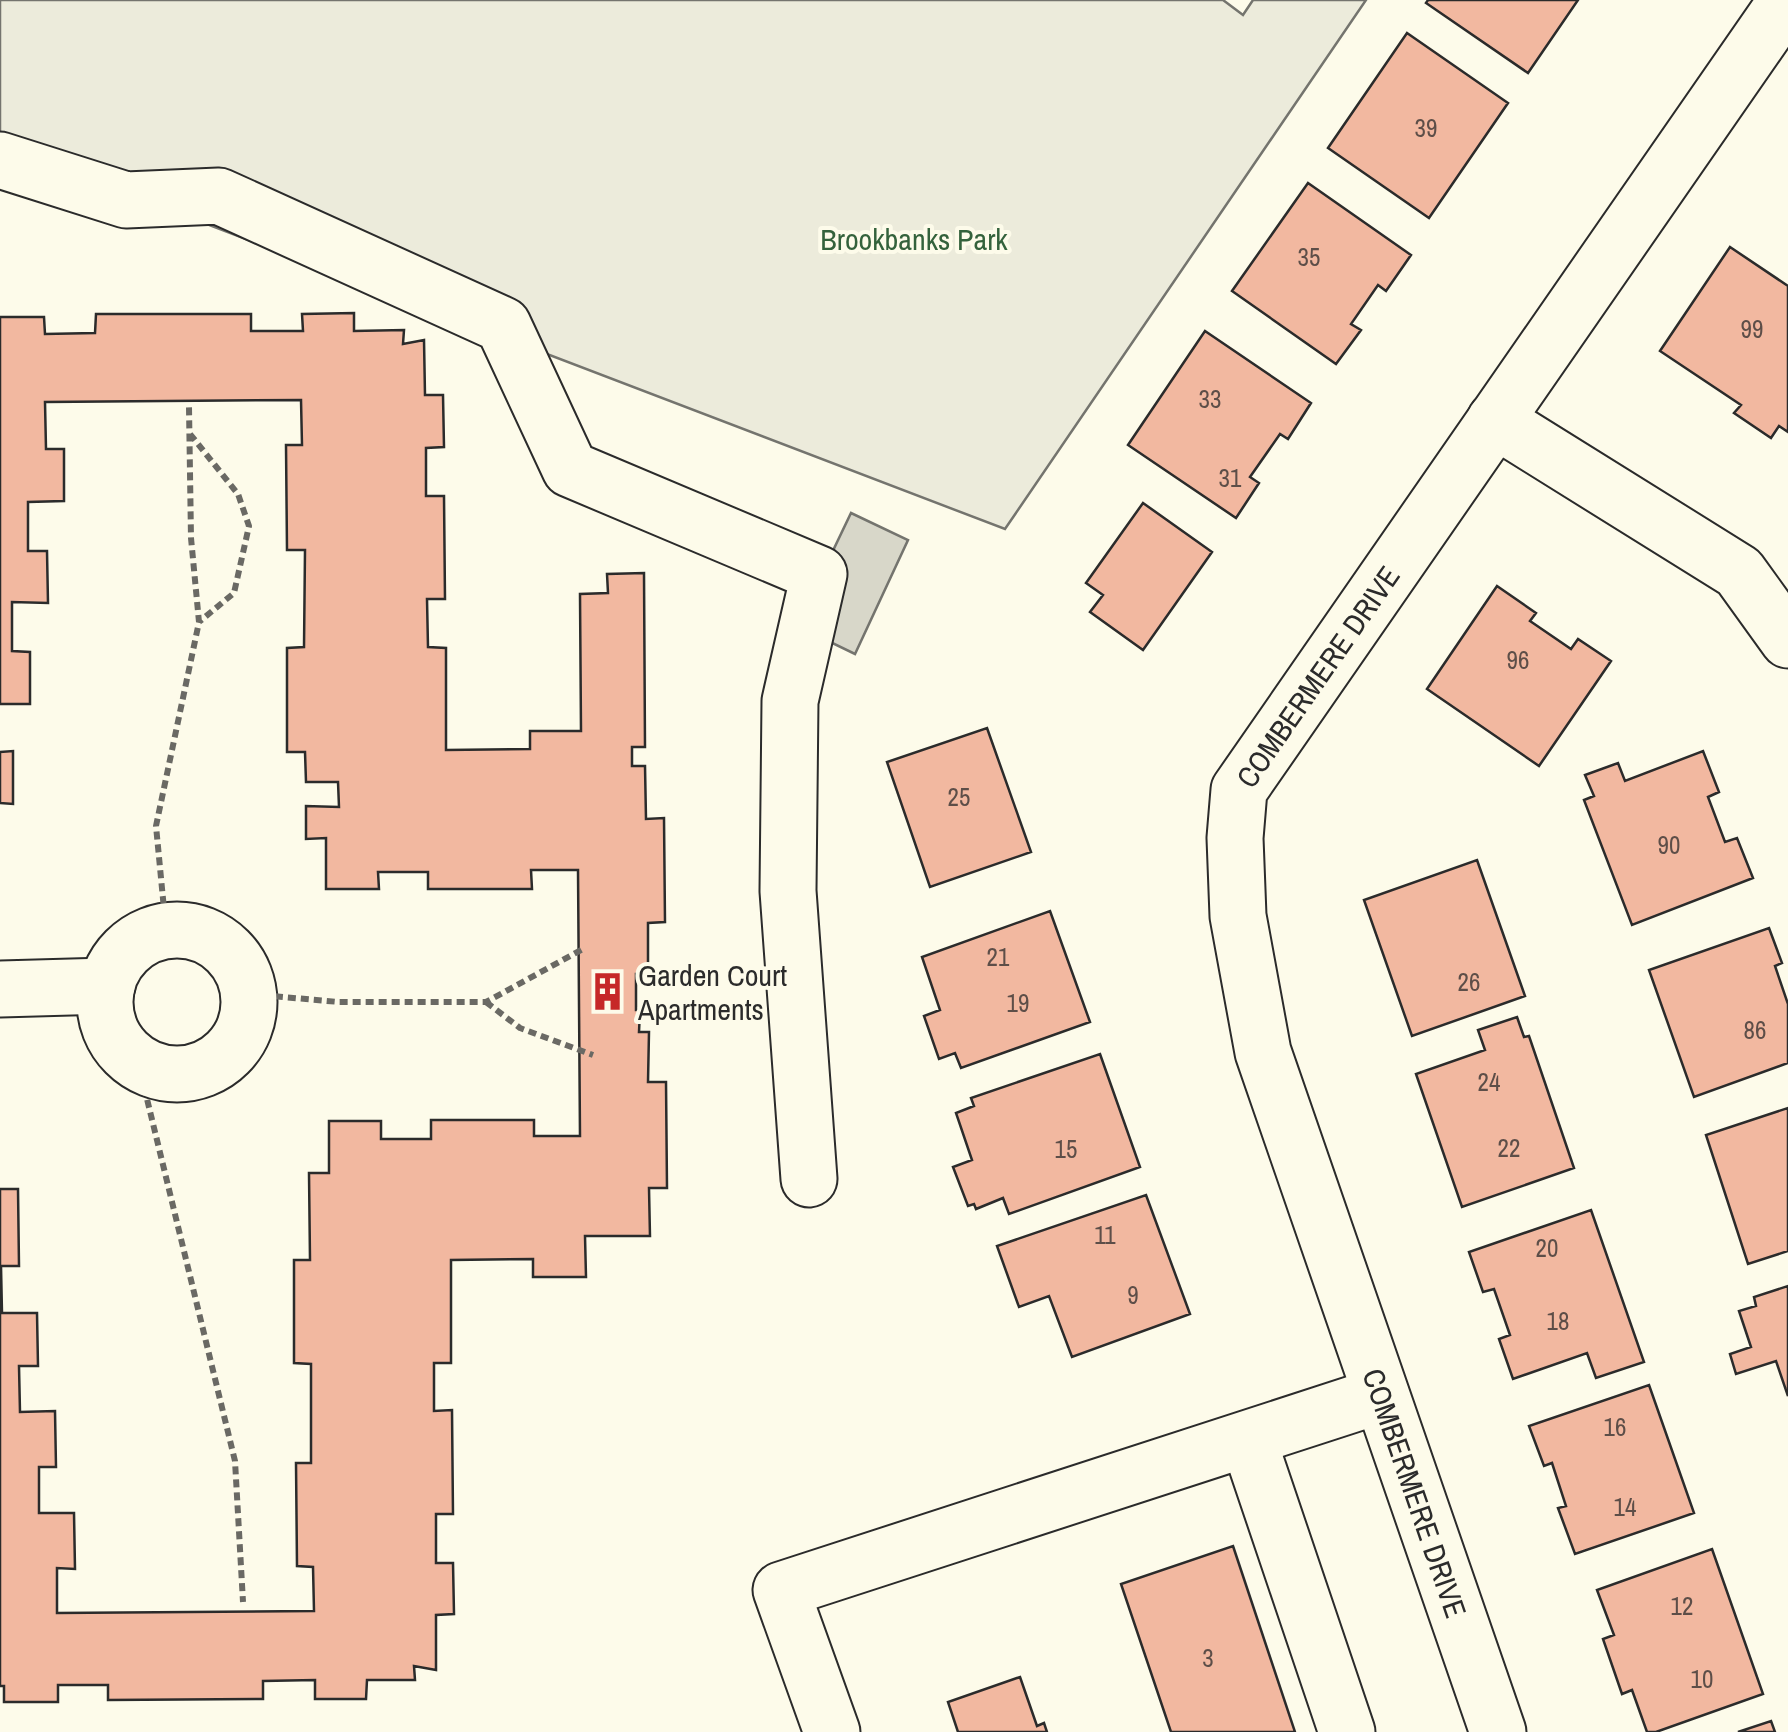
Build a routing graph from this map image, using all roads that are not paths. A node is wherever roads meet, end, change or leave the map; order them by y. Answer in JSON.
{"nodes":[{"id":1,"x":1786,"y":0,"type":"edge"},
{"id":2,"x":0,"y":160,"type":"edge"},
{"id":3,"x":1495,"y":420,"type":"junction"},
{"id":4,"x":1788,"y":640,"type":"edge"},
{"id":5,"x":0,"y":988,"type":"edge"},
{"id":6,"x":106,"y":998,"type":"junction"},
{"id":7,"x":0,"y":1013,"type":"edge"},
{"id":8,"x":809,"y":1179,"type":"dead end"},
{"id":9,"x":1381,"y":1395,"type":"junction"},
{"id":10,"x":1248,"y":1439,"type":"junction"},
{"id":11,"x":832,"y":1732,"type":"edge"},
{"id":12,"x":1348,"y":1732,"type":"edge"},
{"id":13,"x":1498,"y":1732,"type":"edge"}],
"edges":[{"from":1,"to":3,"type":"street","name":"COMBERMERE DRIVE"},
{"from":2,"to":8,"type":"street"},
{"from":3,"to":4,"type":"street"},
{"from":3,"to":9,"type":"street","name":"COMBERMERE DRIVE"},
{"from":5,"to":6,"type":"street"},
{"from":6,"to":6,"type":"street"},
{"from":6,"to":7,"type":"street"},
{"from":9,"to":10,"type":"street"},
{"from":9,"to":13,"type":"street","name":"COMBERMERE DRIVE"},
{"from":10,"to":11,"type":"street"},
{"from":10,"to":12,"type":"street"}]}
